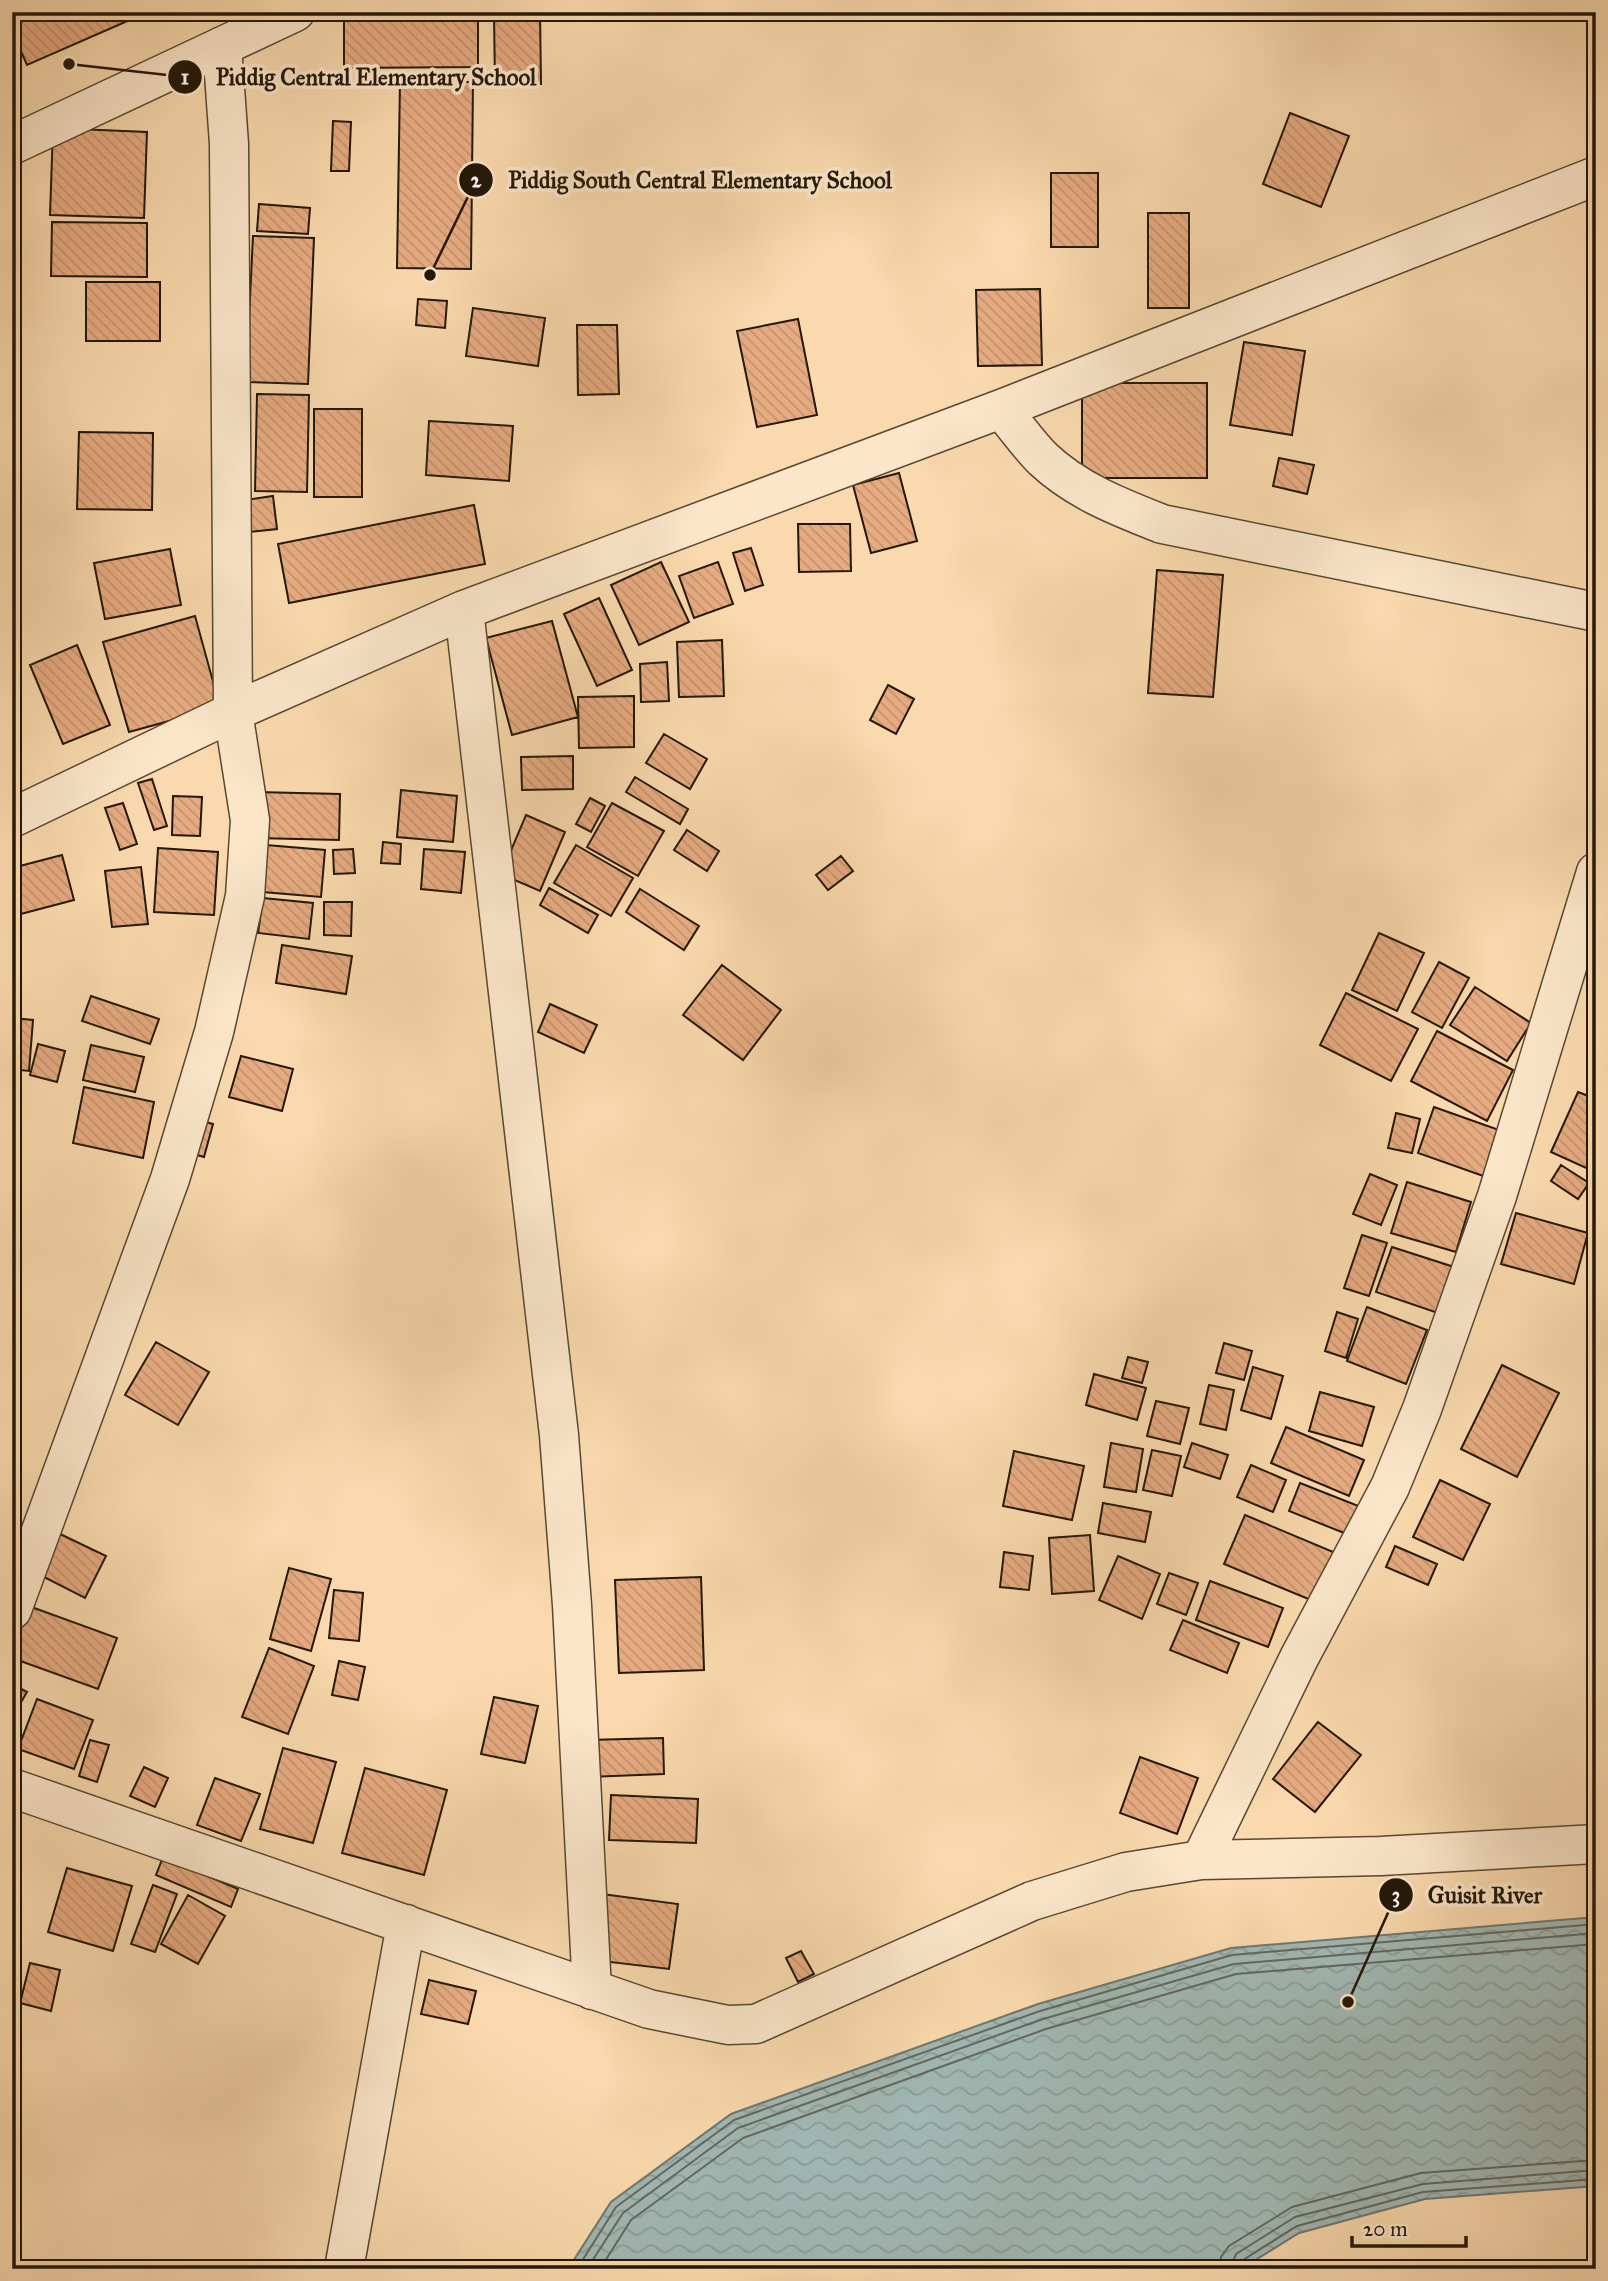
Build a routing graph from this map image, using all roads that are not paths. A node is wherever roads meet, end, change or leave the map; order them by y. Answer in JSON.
{"nodes":[{"id":1,"x":295,"y":12,"type":"edge"},
{"id":2,"x":222,"y":46,"type":"junction"},
{"id":3,"x":12,"y":145,"type":"edge"},
{"id":4,"x":1596,"y":176,"type":"edge"},
{"id":5,"x":1001,"y":409,"type":"junction"},
{"id":6,"x":464,"y":610,"type":"junction"},
{"id":7,"x":1596,"y":612,"type":"edge"},
{"id":8,"x":233,"y":712,"type":"junction"},
{"id":9,"x":12,"y":818,"type":"edge"},
{"id":10,"x":1596,"y":872,"type":"edge"},
{"id":11,"x":12,"y":1610,"type":"edge"},
{"id":12,"x":12,"y":1788,"type":"edge"},
{"id":13,"x":1596,"y":1844,"type":"edge"},
{"id":14,"x":1201,"y":1860,"type":"junction"},
{"id":15,"x":406,"y":1924,"type":"junction"},
{"id":16,"x":592,"y":1990,"type":"junction"},
{"id":17,"x":344,"y":2269,"type":"edge"}],
"edges":[{"from":1,"to":2,"type":"street"},
{"from":2,"to":3,"type":"street"},
{"from":2,"to":8,"type":"street"},
{"from":4,"to":5,"type":"street"},
{"from":5,"to":6,"type":"street"},
{"from":5,"to":7,"type":"street"},
{"from":6,"to":8,"type":"street"},
{"from":6,"to":16,"type":"street"},
{"from":8,"to":9,"type":"street"},
{"from":8,"to":11,"type":"street"},
{"from":10,"to":14,"type":"street"},
{"from":12,"to":15,"type":"street"},
{"from":13,"to":14,"type":"street"},
{"from":14,"to":16,"type":"street"},
{"from":15,"to":16,"type":"street"},
{"from":15,"to":17,"type":"street"}]}
